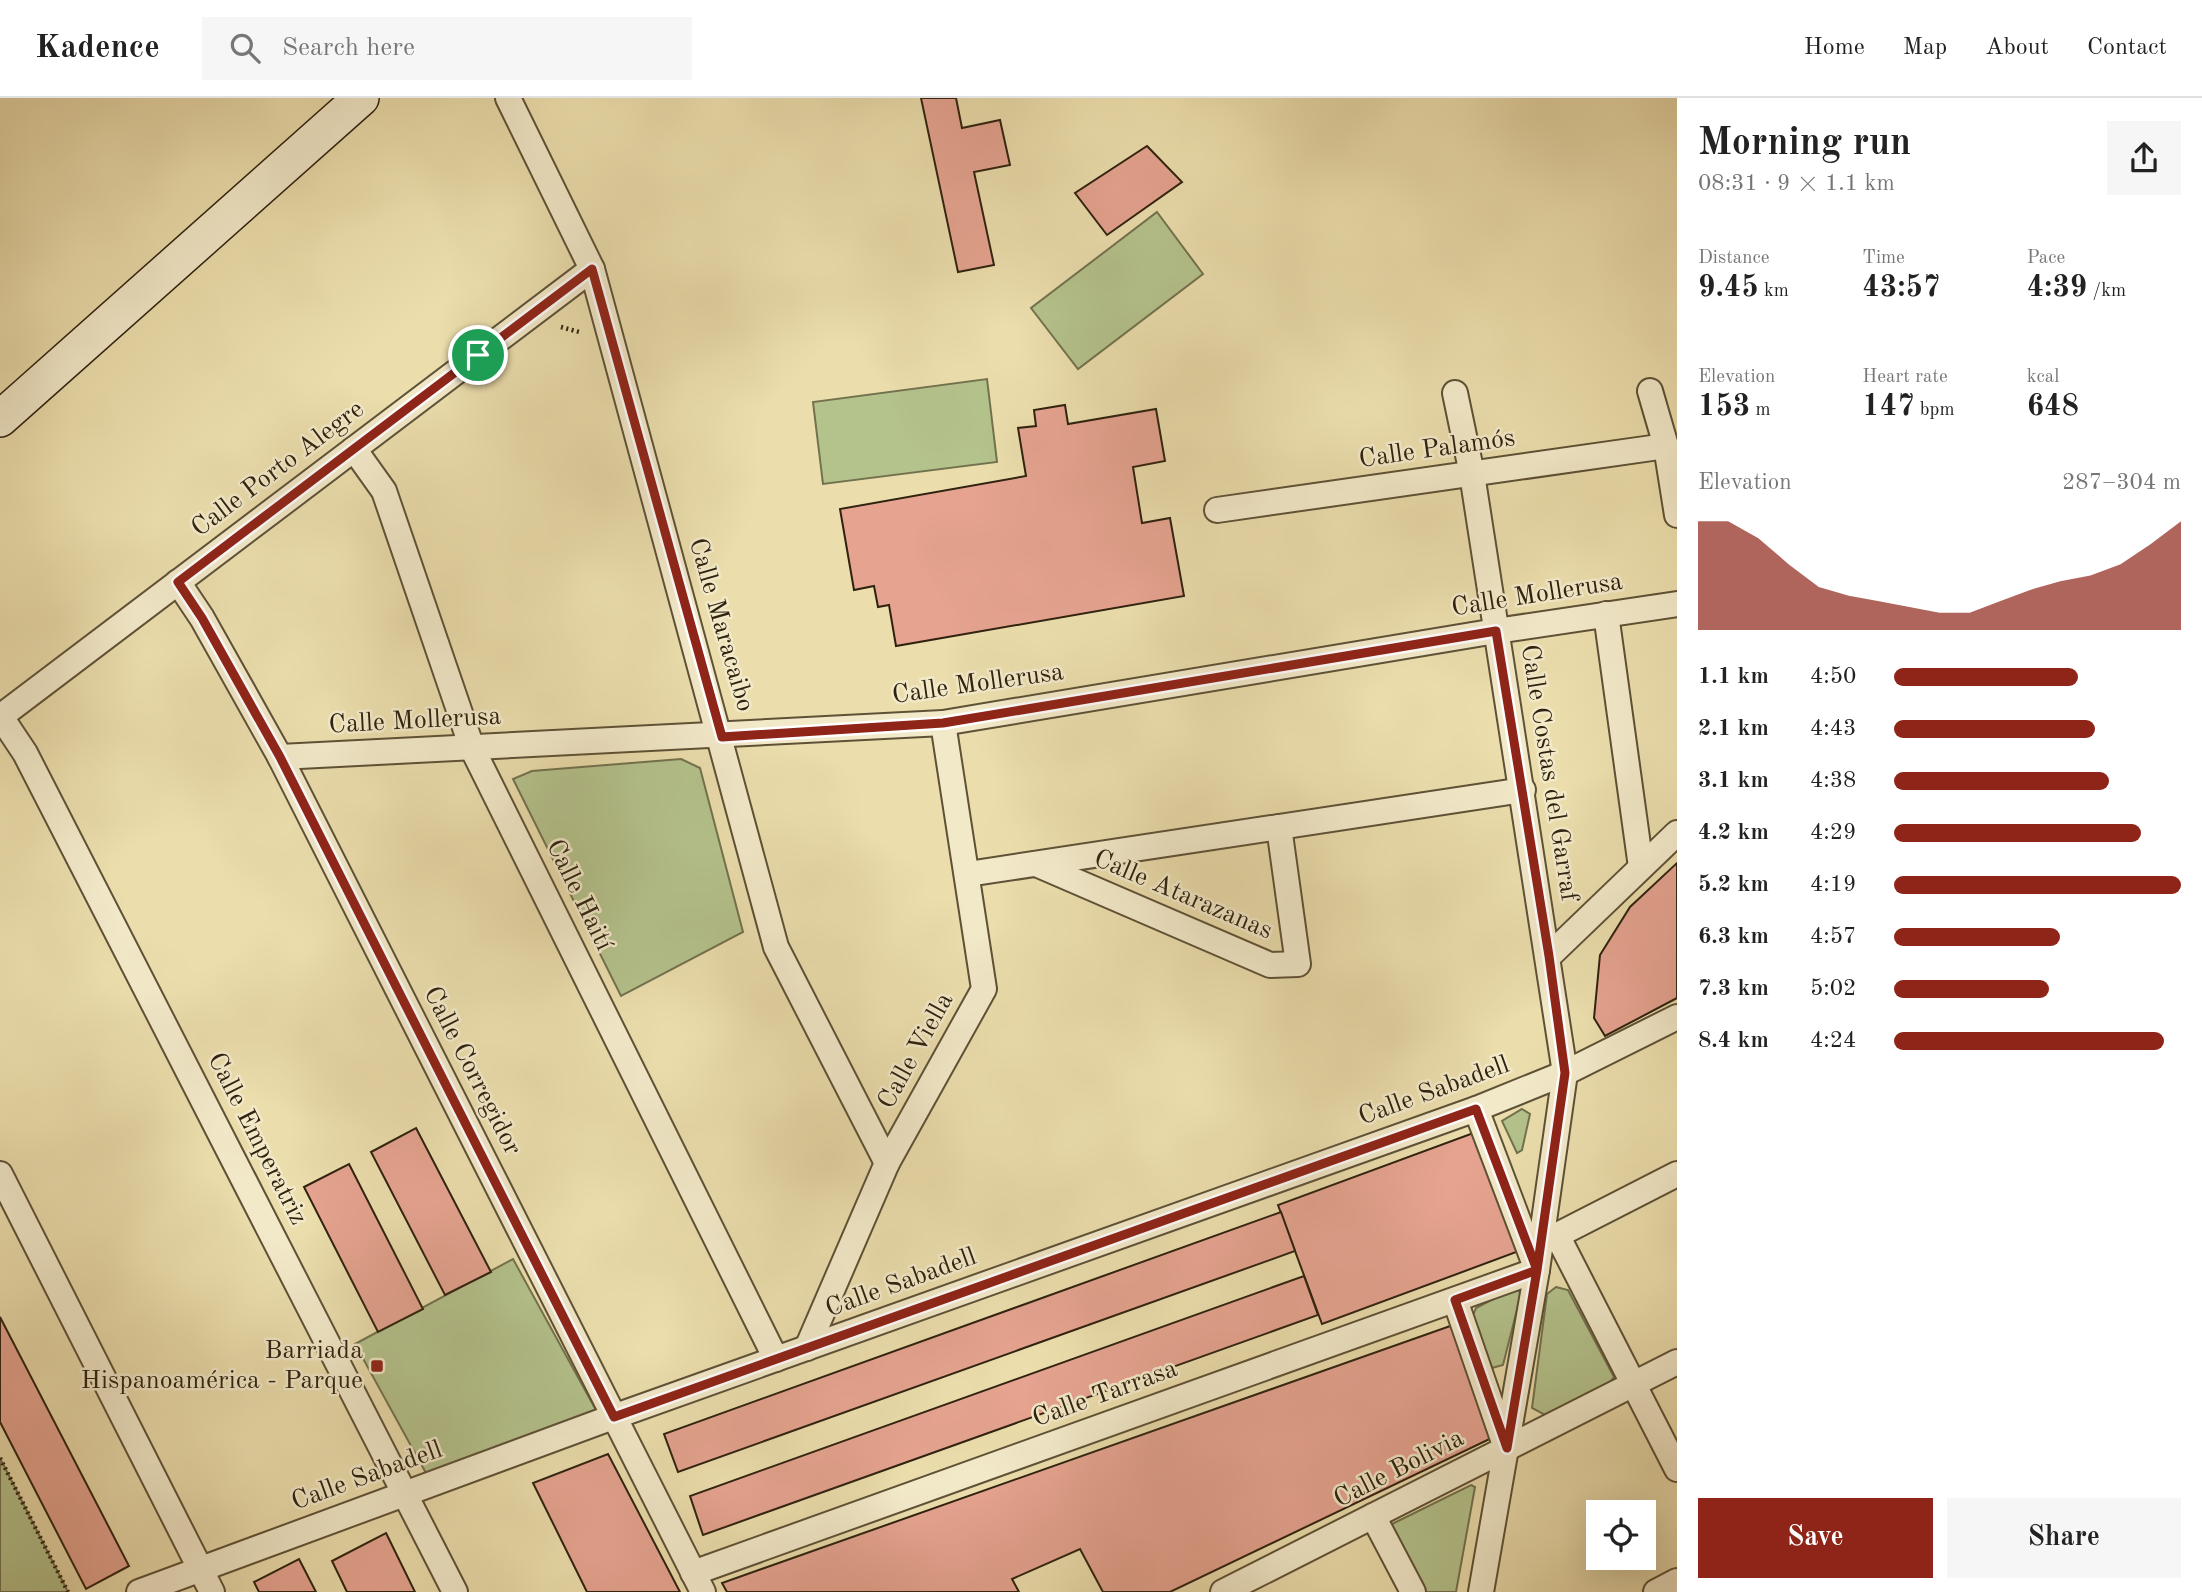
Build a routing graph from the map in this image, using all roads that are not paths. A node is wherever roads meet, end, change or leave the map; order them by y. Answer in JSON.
{"nodes":[{"id":1,"x":360,"y":98,"type":"edge"},
{"id":2,"x":508,"y":98,"type":"edge"},
{"id":3,"x":592,"y":269,"type":"junction"},
{"id":4,"x":1650,"y":391,"type":"dead end"},
{"id":5,"x":1455,"y":393,"type":"dead end"},
{"id":6,"x":0,"y":419,"type":"edge"},
{"id":7,"x":1666,"y":446,"type":"junction"},
{"id":8,"x":354,"y":449,"type":"junction"},
{"id":9,"x":1472,"y":474,"type":"junction"},
{"id":10,"x":1217,"y":510,"type":"dead end"},
{"id":11,"x":1677,"y":515,"type":"edge"},
{"id":12,"x":178,"y":582,"type":"junction"},
{"id":13,"x":1677,"y":604,"type":"edge"},
{"id":14,"x":1606,"y":614,"type":"junction"},
{"id":15,"x":1496,"y":631,"type":"junction"},
{"id":16,"x":0,"y":717,"type":"edge"},
{"id":17,"x":943,"y":723,"type":"junction"},
{"id":18,"x":722,"y":737,"type":"junction"},
{"id":19,"x":472,"y":748,"type":"junction"},
{"id":20,"x":280,"y":757,"type":"junction"},
{"id":21,"x":1522,"y":790,"type":"junction"},
{"id":22,"x":1279,"y":827,"type":"junction"},
{"id":23,"x":1677,"y":833,"type":"edge"},
{"id":24,"x":1036,"y":864,"type":"junction"},
{"id":25,"x":1641,"y":867,"type":"junction"},
{"id":26,"x":968,"y":874,"type":"junction"},
{"id":27,"x":1549,"y":956,"type":"junction"},
{"id":28,"x":1677,"y":1017,"type":"edge"},
{"id":29,"x":1565,"y":1073,"type":"junction"},
{"id":30,"x":1476,"y":1109,"type":"junction"},
{"id":31,"x":887,"y":1163,"type":"junction"},
{"id":32,"x":0,"y":1174,"type":"edge"},
{"id":33,"x":1677,"y":1174,"type":"edge"},
{"id":34,"x":1548,"y":1239,"type":"junction"},
{"id":35,"x":1537,"y":1270,"type":"junction"},
{"id":36,"x":1455,"y":1300,"type":"junction"},
{"id":37,"x":807,"y":1348,"type":"junction"},
{"id":38,"x":776,"y":1359,"type":"junction"},
{"id":39,"x":1677,"y":1362,"type":"edge"},
{"id":40,"x":1633,"y":1384,"type":"junction"},
{"id":41,"x":614,"y":1417,"type":"junction"},
{"id":42,"x":1507,"y":1448,"type":"junction"},
{"id":43,"x":1677,"y":1469,"type":"edge"},
{"id":44,"x":405,"y":1493,"type":"junction"},
{"id":45,"x":1373,"y":1516,"type":"junction"},
{"id":46,"x":200,"y":1568,"type":"junction"},
{"id":47,"x":1677,"y":1581,"type":"edge"},
{"id":48,"x":698,"y":1582,"type":"edge"},
{"id":49,"x":139,"y":1592,"type":"edge"},
{"id":50,"x":212,"y":1592,"type":"edge"},
{"id":51,"x":455,"y":1592,"type":"edge"},
{"id":52,"x":1223,"y":1592,"type":"edge"},
{"id":53,"x":1413,"y":1592,"type":"edge"},
{"id":54,"x":1481,"y":1592,"type":"edge"},
{"id":55,"x":1656,"y":1592,"type":"edge"}],
"edges":[{"from":1,"to":6,"type":"street"},
{"from":2,"to":3,"type":"street","name":"Calle Maracaibo"},
{"from":3,"to":8,"type":"street","name":"Calle Porto Alegre"},
{"from":3,"to":18,"type":"street","name":"Calle Maracaibo"},
{"from":4,"to":7,"type":"street"},
{"from":5,"to":9,"type":"street","name":"Calle Costas del Garraf"},
{"from":7,"to":9,"type":"street","name":"Calle Palamós"},
{"from":7,"to":11,"type":"street"},
{"from":8,"to":12,"type":"street","name":"Calle Porto Alegre"},
{"from":8,"to":19,"type":"street","name":"Calle Haití"},
{"from":9,"to":10,"type":"street","name":"Calle Palamós"},
{"from":9,"to":15,"type":"street","name":"Calle Costas del Garraf"},
{"from":12,"to":16,"type":"street","name":"Calle Porto Alegre"},
{"from":12,"to":20,"type":"street","name":"Calle Corregidor"},
{"from":13,"to":14,"type":"street","name":"Calle Mollerusa"},
{"from":14,"to":15,"type":"street","name":"Calle Mollerusa"},
{"from":14,"to":25,"type":"street"},
{"from":15,"to":17,"type":"street","name":"Calle Mollerusa"},
{"from":15,"to":21,"type":"street","name":"Calle Costas del Garraf"},
{"from":16,"to":44,"type":"street","name":"Calle Emperatriz"},
{"from":17,"to":18,"type":"street","name":"Calle Mollerusa"},
{"from":17,"to":26,"type":"street","name":"Calle Viella"},
{"from":18,"to":19,"type":"street","name":"Calle Mollerusa"},
{"from":18,"to":31,"type":"street","name":"Calle Maracaibo"},
{"from":19,"to":20,"type":"street","name":"Calle Mollerusa"},
{"from":19,"to":38,"type":"street","name":"Calle Haití"},
{"from":20,"to":41,"type":"street","name":"Calle Corregidor"},
{"from":21,"to":22,"type":"street","name":"Calle Atarazanas"},
{"from":21,"to":27,"type":"street","name":"Calle Costas del Garraf"},
{"from":22,"to":24,"type":"street","name":"Calle Atarazanas"},
{"from":22,"to":24,"type":"street","name":"Calle Atarazanas"},
{"from":23,"to":25,"type":"street"},
{"from":24,"to":26,"type":"street","name":"Calle Atarazanas"},
{"from":25,"to":27,"type":"street"},
{"from":26,"to":31,"type":"street","name":"Calle Viella"},
{"from":27,"to":29,"type":"street","name":"Calle Costas del Garraf"},
{"from":28,"to":29,"type":"street","name":"Calle Sabadell"},
{"from":29,"to":30,"type":"street","name":"Calle Sabadell"},
{"from":29,"to":34,"type":"street","name":"Calle Costas del Garraf"},
{"from":30,"to":35,"type":"street"},
{"from":30,"to":37,"type":"street","name":"Calle Sabadell"},
{"from":31,"to":37,"type":"street","name":"Calle Viella"},
{"from":32,"to":46,"type":"street"},
{"from":33,"to":34,"type":"street"},
{"from":34,"to":35,"type":"street","name":"Calle Costas del Garraf"},
{"from":34,"to":40,"type":"street"},
{"from":35,"to":36,"type":"street","name":"Calle Tarrasa"},
{"from":35,"to":42,"type":"street","name":"Calle Costas del Garraf"},
{"from":36,"to":42,"type":"street"},
{"from":36,"to":48,"type":"street","name":"Calle Tarrasa"},
{"from":37,"to":38,"type":"street","name":"Calle Sabadell"},
{"from":38,"to":41,"type":"street","name":"Calle Sabadell"},
{"from":39,"to":40,"type":"street","name":"Calle Bolivia"},
{"from":40,"to":42,"type":"street","name":"Calle Bolivia"},
{"from":40,"to":43,"type":"street"},
{"from":41,"to":44,"type":"street","name":"Calle Sabadell"},
{"from":41,"to":48,"type":"street","name":"Calle Corregidor"},
{"from":42,"to":45,"type":"street","name":"Calle Bolivia"},
{"from":42,"to":54,"type":"street","name":"Calle Costas del Garraf"},
{"from":44,"to":46,"type":"street","name":"Calle Sabadell"},
{"from":44,"to":51,"type":"street","name":"Calle Emperatriz"},
{"from":45,"to":52,"type":"street","name":"Calle Bolivia"},
{"from":45,"to":53,"type":"street"},
{"from":46,"to":49,"type":"street","name":"Calle Sabadell"},
{"from":46,"to":50,"type":"street"},
{"from":47,"to":55,"type":"street"}]}
